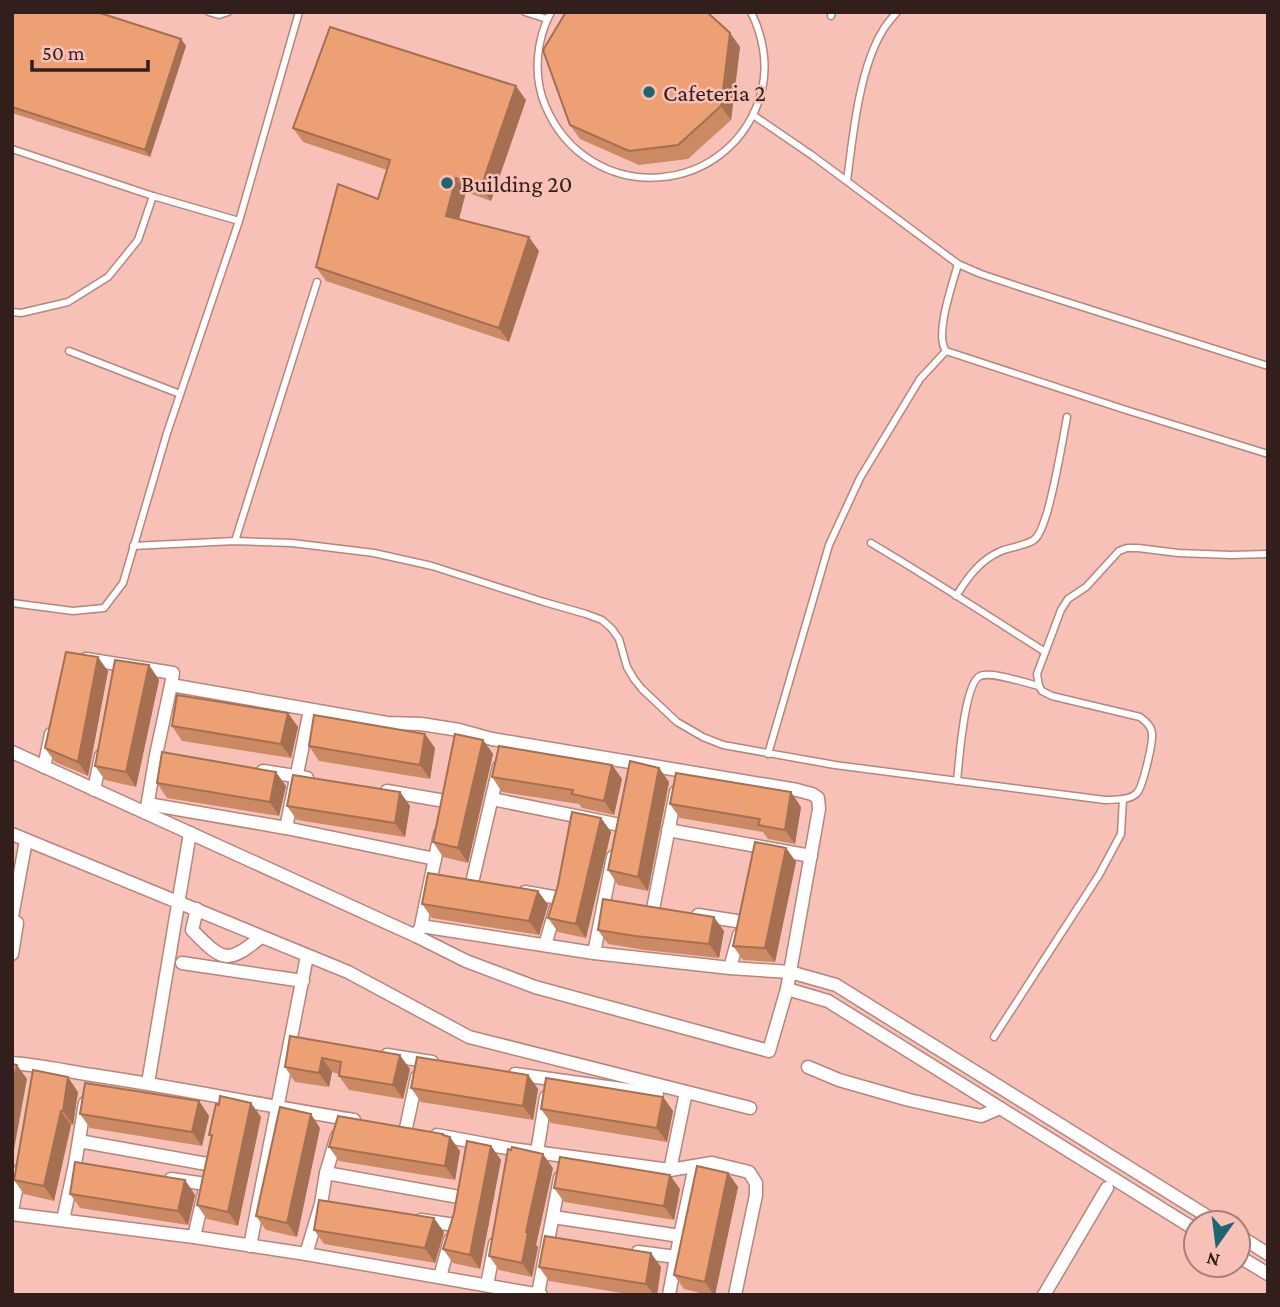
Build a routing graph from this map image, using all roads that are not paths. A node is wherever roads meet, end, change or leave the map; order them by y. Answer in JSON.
{"nodes":[{"id":1,"x":209,"y":12,"type":"edge"},
{"id":2,"x":228,"y":12,"type":"edge"},
{"id":3,"x":299,"y":12,"type":"edge"},
{"id":4,"x":525,"y":12,"type":"edge"},
{"id":5,"x":751,"y":12,"type":"edge"},
{"id":6,"x":897,"y":12,"type":"edge"},
{"id":7,"x":549,"y":16,"type":"edge"},
{"id":8,"x":753,"y":115,"type":"junction"},
{"id":9,"x":12,"y":149,"type":"edge"},
{"id":10,"x":847,"y":181,"type":"junction"},
{"id":11,"x":153,"y":196,"type":"junction"},
{"id":12,"x":239,"y":221,"type":"junction"},
{"id":13,"x":958,"y":264,"type":"junction"},
{"id":14,"x":317,"y":282,"type":"edge"},
{"id":15,"x":12,"y":312,"type":"edge"},
{"id":16,"x":69,"y":351,"type":"dead end"},
{"id":17,"x":946,"y":351,"type":"junction"},
{"id":18,"x":1268,"y":366,"type":"edge"},
{"id":19,"x":180,"y":394,"type":"junction"},
{"id":20,"x":1067,"y":417,"type":"dead end"},
{"id":21,"x":1268,"y":454,"type":"edge"},
{"id":22,"x":235,"y":541,"type":"junction"},
{"id":23,"x":871,"y":543,"type":"dead end"},
{"id":24,"x":133,"y":546,"type":"junction"},
{"id":25,"x":1268,"y":554,"type":"edge"},
{"id":26,"x":956,"y":596,"type":"junction"},
{"id":27,"x":12,"y":603,"type":"edge"},
{"id":28,"x":1045,"y":652,"type":"junction"},
{"id":29,"x":80,"y":658,"type":"edge"},
{"id":30,"x":171,"y":685,"type":"junction"},
{"id":31,"x":1038,"y":686,"type":"junction"},
{"id":32,"x":310,"y":710,"type":"junction"},
{"id":33,"x":54,"y":718,"type":"edge"},
{"id":34,"x":104,"y":739,"type":"edge"},
{"id":35,"x":505,"y":741,"type":"junction"},
{"id":36,"x":12,"y":752,"type":"edge"},
{"id":37,"x":768,"y":754,"type":"junction"},
{"id":38,"x":44,"y":767,"type":"junction"},
{"id":39,"x":245,"y":768,"type":"edge"},
{"id":40,"x":680,"y":771,"type":"junction"},
{"id":41,"x":297,"y":776,"type":"junction"},
{"id":42,"x":322,"y":780,"type":"edge"},
{"id":43,"x":957,"y":781,"type":"junction"},
{"id":44,"x":372,"y":789,"type":"edge"},
{"id":45,"x":94,"y":790,"type":"junction"},
{"id":46,"x":492,"y":799,"type":"junction"},
{"id":47,"x":1124,"y":799,"type":"junction"},
{"id":48,"x":147,"y":809,"type":"junction"},
{"id":49,"x":286,"y":828,"type":"junction"},
{"id":50,"x":668,"y":830,"type":"junction"},
{"id":51,"x":190,"y":833,"type":"junction"},
{"id":52,"x":12,"y":834,"type":"edge"},
{"id":53,"x":26,"y":841,"type":"junction"},
{"id":54,"x":811,"y":856,"type":"junction"},
{"id":55,"x":435,"y":859,"type":"junction"},
{"id":56,"x":445,"y":878,"type":"junction"},
{"id":57,"x":509,"y":889,"type":"edge"},
{"id":58,"x":177,"y":901,"type":"junction"},
{"id":59,"x":197,"y":909,"type":"junction"},
{"id":60,"x":653,"y":909,"type":"edge"},
{"id":61,"x":691,"y":914,"type":"edge"},
{"id":62,"x":12,"y":918,"type":"edge"},
{"id":63,"x":419,"y":931,"type":"junction"},
{"id":64,"x":261,"y":937,"type":"junction"},
{"id":65,"x":545,"y":945,"type":"junction"},
{"id":66,"x":594,"y":953,"type":"junction"},
{"id":67,"x":12,"y":954,"type":"edge"},
{"id":68,"x":307,"y":956,"type":"junction"},
{"id":69,"x":182,"y":963,"type":"dead end"},
{"id":70,"x":730,"y":968,"type":"junction"},
{"id":71,"x":790,"y":972,"type":"junction"},
{"id":72,"x":303,"y":981,"type":"junction"},
{"id":73,"x":787,"y":989,"type":"junction"},
{"id":74,"x":994,"y":1037,"type":"dead end"},
{"id":75,"x":368,"y":1052,"type":"edge"},
{"id":76,"x":421,"y":1060,"type":"junction"},
{"id":77,"x":12,"y":1063,"type":"edge"},
{"id":78,"x":446,"y":1064,"type":"edge"},
{"id":79,"x":808,"y":1067,"type":"dead end"},
{"id":80,"x":498,"y":1072,"type":"edge"},
{"id":81,"x":90,"y":1074,"type":"junction"},
{"id":82,"x":549,"y":1079,"type":"junction"},
{"id":83,"x":986,"y":1079,"type":"junction"},
{"id":84,"x":148,"y":1083,"type":"junction"},
{"id":85,"x":686,"y":1092,"type":"junction"},
{"id":86,"x":657,"y":1094,"type":"edge"},
{"id":87,"x":978,"y":1094,"type":"junction"},
{"id":88,"x":222,"y":1097,"type":"junction"},
{"id":89,"x":277,"y":1108,"type":"junction"},
{"id":90,"x":750,"y":1108,"type":"dead end"},
{"id":91,"x":1000,"y":1108,"type":"junction"},
{"id":92,"x":219,"y":1111,"type":"edge"},
{"id":93,"x":342,"y":1118,"type":"junction"},
{"id":94,"x":368,"y":1122,"type":"edge"},
{"id":95,"x":79,"y":1142,"type":"junction"},
{"id":96,"x":512,"y":1149,"type":"junction"},
{"id":97,"x":210,"y":1150,"type":"edge"},
{"id":98,"x":537,"y":1152,"type":"junction"},
{"id":99,"x":564,"y":1156,"type":"junction"},
{"id":100,"x":22,"y":1158,"type":"edge"},
{"id":101,"x":510,"y":1163,"type":"edge"},
{"id":102,"x":207,"y":1164,"type":"junction"},
{"id":103,"x":695,"y":1166,"type":"junction"},
{"id":104,"x":670,"y":1170,"type":"junction"},
{"id":105,"x":326,"y":1173,"type":"junction"},
{"id":106,"x":153,"y":1176,"type":"edge"},
{"id":107,"x":206,"y":1184,"type":"junction"},
{"id":108,"x":1107,"y":1188,"type":"dead end"},
{"id":109,"x":458,"y":1206,"type":"junction"},
{"id":110,"x":1195,"y":1209,"type":"edge"},
{"id":111,"x":12,"y":1213,"type":"edge"},
{"id":112,"x":553,"y":1217,"type":"junction"},
{"id":113,"x":415,"y":1219,"type":"edge"},
{"id":114,"x":63,"y":1220,"type":"junction"},
{"id":115,"x":1182,"y":1221,"type":"edge"},
{"id":116,"x":497,"y":1231,"type":"edge"},
{"id":117,"x":680,"y":1236,"type":"junction"},
{"id":118,"x":194,"y":1237,"type":"junction"},
{"id":119,"x":1252,"y":1244,"type":"edge"},
{"id":120,"x":250,"y":1246,"type":"junction"},
{"id":121,"x":625,"y":1250,"type":"edge"},
{"id":122,"x":306,"y":1254,"type":"junction"},
{"id":123,"x":1268,"y":1254,"type":"edge"},
{"id":124,"x":676,"y":1257,"type":"junction"},
{"id":125,"x":1252,"y":1264,"type":"edge"},
{"id":126,"x":1268,"y":1274,"type":"edge"},
{"id":127,"x":440,"y":1277,"type":"junction"},
{"id":128,"x":487,"y":1285,"type":"junction"},
{"id":129,"x":540,"y":1295,"type":"edge"},
{"id":130,"x":669,"y":1295,"type":"edge"},
{"id":131,"x":736,"y":1295,"type":"edge"},
{"id":132,"x":1044,"y":1295,"type":"edge"}],
"edges":[{"from":1,"to":2,"type":"lane"},
{"from":3,"to":12,"type":"lane"},
{"from":4,"to":7,"type":"lane"},
{"from":5,"to":8,"type":"lane"},
{"from":6,"to":10,"type":"lane"},
{"from":7,"to":8,"type":"lane"},
{"from":8,"to":10,"type":"lane"},
{"from":9,"to":11,"type":"lane"},
{"from":10,"to":13,"type":"lane"},
{"from":11,"to":12,"type":"lane"},
{"from":11,"to":15,"type":"lane"},
{"from":12,"to":19,"type":"lane"},
{"from":13,"to":17,"type":"lane"},
{"from":13,"to":18,"type":"lane"},
{"from":14,"to":22,"type":"lane"},
{"from":16,"to":19,"type":"lane"},
{"from":17,"to":21,"type":"lane"},
{"from":17,"to":37,"type":"lane"},
{"from":19,"to":24,"type":"lane"},
{"from":20,"to":26,"type":"lane"},
{"from":22,"to":24,"type":"lane"},
{"from":22,"to":37,"type":"lane"},
{"from":23,"to":26,"type":"lane"},
{"from":24,"to":27,"type":"lane"},
{"from":25,"to":28,"type":"lane"},
{"from":26,"to":28,"type":"lane"},
{"from":28,"to":31,"type":"lane"},
{"from":29,"to":30,"type":"street"},
{"from":30,"to":32,"type":"street"},
{"from":30,"to":48,"type":"street"},
{"from":31,"to":43,"type":"lane"},
{"from":31,"to":47,"type":"lane"},
{"from":32,"to":35,"type":"street"},
{"from":32,"to":41,"type":"street"},
{"from":33,"to":38,"type":"street"},
{"from":34,"to":45,"type":"street"},
{"from":35,"to":40,"type":"street"},
{"from":35,"to":46,"type":"street"},
{"from":36,"to":38,"type":"street"},
{"from":37,"to":43,"type":"lane"},
{"from":38,"to":45,"type":"street"},
{"from":39,"to":41,"type":"street"},
{"from":40,"to":50,"type":"street"},
{"from":40,"to":54,"type":"street"},
{"from":41,"to":42,"type":"street"},
{"from":41,"to":49,"type":"street"},
{"from":43,"to":47,"type":"lane"},
{"from":44,"to":55,"type":"street"},
{"from":45,"to":48,"type":"street"},
{"from":46,"to":56,"type":"street"},
{"from":46,"to":66,"type":"street"},
{"from":47,"to":74,"type":"lane"},
{"from":48,"to":49,"type":"street"},
{"from":48,"to":51,"type":"street"},
{"from":49,"to":55,"type":"street"},
{"from":50,"to":54,"type":"street"},
{"from":50,"to":60,"type":"street"},
{"from":51,"to":58,"type":"street"},
{"from":51,"to":63,"type":"street"},
{"from":52,"to":53,"type":"street"},
{"from":53,"to":58,"type":"street"},
{"from":53,"to":62,"type":"street"},
{"from":54,"to":71,"type":"street"},
{"from":55,"to":56,"type":"street"},
{"from":56,"to":63,"type":"street"},
{"from":57,"to":65,"type":"street"},
{"from":58,"to":59,"type":"street"},
{"from":58,"to":84,"type":"street"},
{"from":59,"to":64,"type":"street"},
{"from":59,"to":64,"type":"street"},
{"from":61,"to":70,"type":"street"},
{"from":62,"to":67,"type":"street"},
{"from":63,"to":65,"type":"street"},
{"from":63,"to":73,"type":"street"},
{"from":64,"to":68,"type":"street"},
{"from":65,"to":66,"type":"street"},
{"from":66,"to":70,"type":"street"},
{"from":68,"to":72,"type":"street"},
{"from":68,"to":85,"type":"street"},
{"from":69,"to":72,"type":"street"},
{"from":70,"to":71,"type":"street"},
{"from":71,"to":73,"type":"street"},
{"from":71,"to":83,"type":"street"},
{"from":72,"to":89,"type":"street"},
{"from":73,"to":87,"type":"street"},
{"from":75,"to":76,"type":"street"},
{"from":76,"to":78,"type":"street"},
{"from":76,"to":96,"type":"street"},
{"from":77,"to":81,"type":"street"},
{"from":79,"to":91,"type":"street"},
{"from":80,"to":82,"type":"street"},
{"from":81,"to":84,"type":"street"},
{"from":81,"to":95,"type":"street"},
{"from":82,"to":86,"type":"street"},
{"from":82,"to":98,"type":"street"},
{"from":83,"to":87,"type":"street"},
{"from":83,"to":110,"type":"street"},
{"from":84,"to":88,"type":"street"},
{"from":85,"to":90,"type":"street"},
{"from":85,"to":104,"type":"street"},
{"from":87,"to":91,"type":"street"},
{"from":88,"to":89,"type":"street"},
{"from":88,"to":92,"type":"street"},
{"from":89,"to":93,"type":"street"},
{"from":89,"to":120,"type":"street"},
{"from":91,"to":115,"type":"street"},
{"from":93,"to":94,"type":"street"},
{"from":93,"to":105,"type":"street"},
{"from":95,"to":102,"type":"street"},
{"from":95,"to":114,"type":"street"},
{"from":96,"to":98,"type":"street"},
{"from":96,"to":101,"type":"street"},
{"from":97,"to":102,"type":"street"},
{"from":98,"to":99,"type":"street"},
{"from":99,"to":104,"type":"street"},
{"from":99,"to":112,"type":"street"},
{"from":100,"to":111,"type":"street"},
{"from":102,"to":107,"type":"street"},
{"from":103,"to":104,"type":"street"},
{"from":103,"to":117,"type":"street"},
{"from":103,"to":131,"type":"street"},
{"from":105,"to":109,"type":"street"},
{"from":105,"to":122,"type":"street"},
{"from":106,"to":107,"type":"street"},
{"from":107,"to":118,"type":"street"},
{"from":108,"to":132,"type":"street"},
{"from":109,"to":113,"type":"street"},
{"from":109,"to":127,"type":"street"},
{"from":111,"to":114,"type":"street"},
{"from":112,"to":117,"type":"street"},
{"from":112,"to":129,"type":"street"},
{"from":114,"to":118,"type":"street"},
{"from":116,"to":128,"type":"street"},
{"from":117,"to":124,"type":"street"},
{"from":118,"to":120,"type":"street"},
{"from":119,"to":123,"type":"street"},
{"from":120,"to":122,"type":"street"},
{"from":121,"to":124,"type":"street"},
{"from":122,"to":127,"type":"street"},
{"from":124,"to":130,"type":"street"},
{"from":125,"to":126,"type":"street"},
{"from":127,"to":128,"type":"street"},
{"from":128,"to":129,"type":"street"}]}
